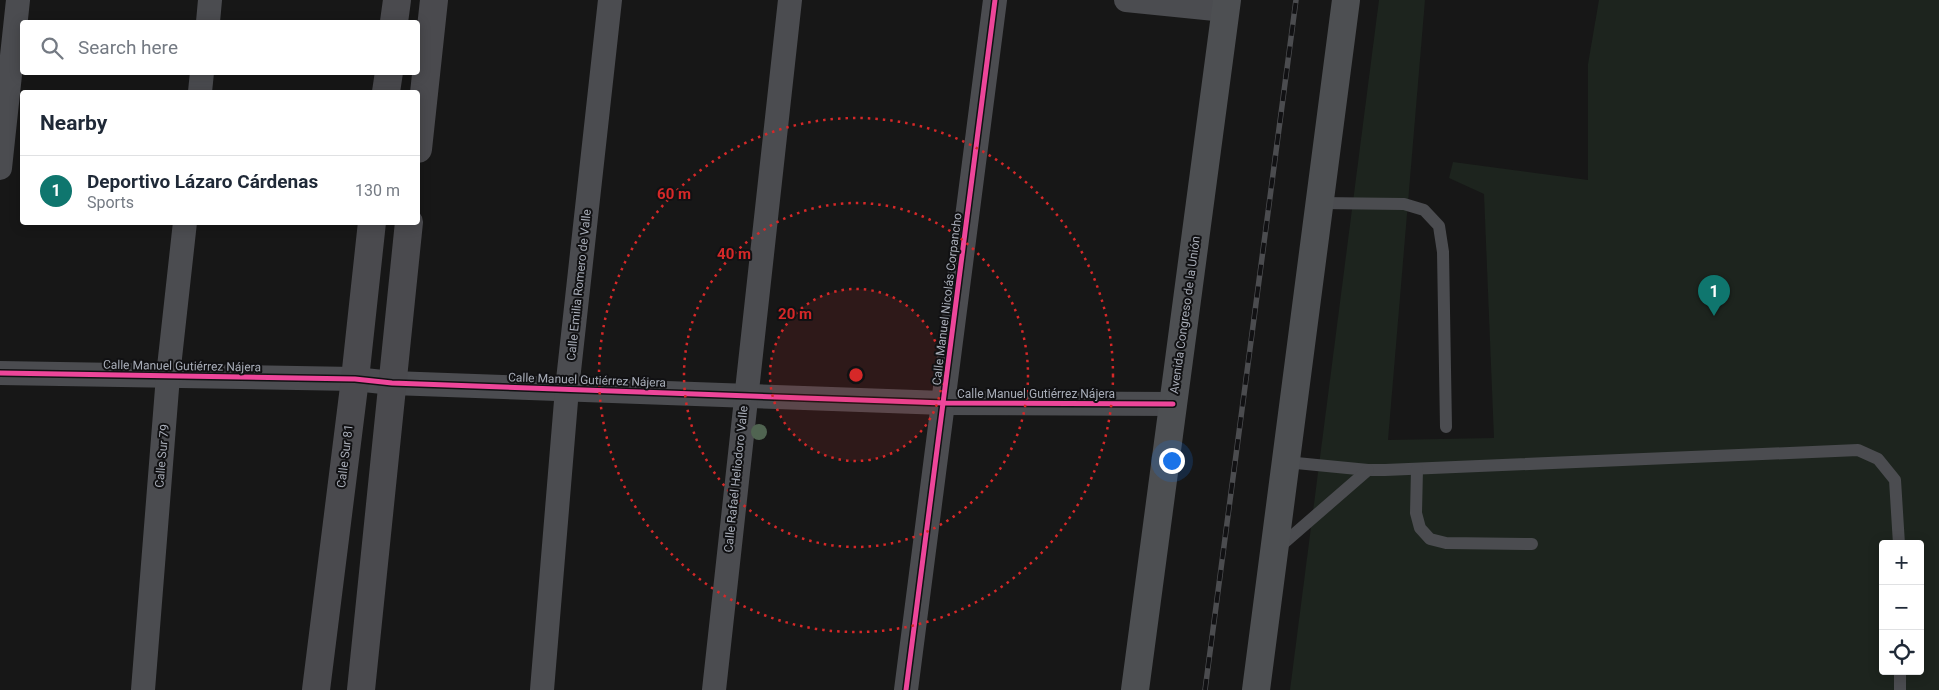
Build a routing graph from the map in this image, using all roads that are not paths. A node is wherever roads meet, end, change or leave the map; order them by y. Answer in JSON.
{"nodes":[{"id":1,"x":18,"y":0,"type":"edge"},
{"id":2,"x":210,"y":0,"type":"edge"},
{"id":3,"x":396,"y":0,"type":"edge"},
{"id":4,"x":434,"y":0,"type":"edge"},
{"id":5,"x":610,"y":0,"type":"edge"},
{"id":6,"x":790,"y":0,"type":"edge"},
{"id":7,"x":995,"y":0,"type":"edge"},
{"id":8,"x":1126,"y":0,"type":"edge"},
{"id":9,"x":1346,"y":0,"type":"edge"},
{"id":10,"x":1226,"y":5,"type":"edge"},
{"id":11,"x":208,"y":20,"type":"edge"},
{"id":12,"x":394,"y":20,"type":"edge"},
{"id":13,"x":202,"y":75,"type":"edge"},
{"id":14,"x":389,"y":75,"type":"edge"},
{"id":15,"x":200,"y":90,"type":"edge"},
{"id":16,"x":386,"y":90,"type":"edge"},
{"id":17,"x":420,"y":130,"type":"edge"},
{"id":18,"x":0,"y":168,"type":"edge"},
{"id":19,"x":1320,"y":203,"type":"junction"},
{"id":20,"x":186,"y":225,"type":"edge"},
{"id":21,"x":372,"y":225,"type":"edge"},
{"id":22,"x":409,"y":225,"type":"edge"},
{"id":23,"x":0,"y":372,"type":"edge"},
{"id":24,"x":168,"y":376,"type":"junction"},
{"id":25,"x":355,"y":379,"type":"junction"},
{"id":26,"x":392,"y":383,"type":"junction"},
{"id":27,"x":567,"y":389,"type":"junction"},
{"id":28,"x":745,"y":397,"type":"junction"},
{"id":29,"x":944,"y":403,"type":"junction"},
{"id":30,"x":1173,"y":404,"type":"junction"},
{"id":31,"x":1446,"y":427,"type":"dead end"},
{"id":32,"x":1286,"y":462,"type":"junction"},
{"id":33,"x":1417,"y":469,"type":"junction"},
{"id":34,"x":1368,"y":470,"type":"junction"},
{"id":35,"x":1899,"y":540,"type":"edge"},
{"id":36,"x":1532,"y":544,"type":"dead end"},
{"id":37,"x":1275,"y":551,"type":"junction"},
{"id":38,"x":1900,"y":675,"type":"edge"},
{"id":39,"x":143,"y":690,"type":"edge"},
{"id":40,"x":316,"y":690,"type":"edge"},
{"id":41,"x":361,"y":690,"type":"edge"},
{"id":42,"x":542,"y":690,"type":"edge"},
{"id":43,"x":714,"y":690,"type":"edge"},
{"id":44,"x":906,"y":690,"type":"edge"},
{"id":45,"x":1134,"y":690,"type":"edge"},
{"id":46,"x":1256,"y":690,"type":"edge"},
{"id":47,"x":1900,"y":690,"type":"edge"}],
"edges":[{"from":1,"to":18,"type":"street"},
{"from":2,"to":11,"type":"street"},
{"from":3,"to":12,"type":"street"},
{"from":4,"to":17,"type":"street"},
{"from":5,"to":27,"type":"street","name":"Calle Emilia Romero de Valle"},
{"from":6,"to":28,"type":"street","name":"Calle Rafaél Heliodoro Valle"},
{"from":7,"to":29,"type":"street","name":"Calle Manuel Nicolás Corpancho"},
{"from":8,"to":10,"type":"street"},
{"from":9,"to":19,"type":"main road"},
{"from":10,"to":30,"type":"main road","name":"Avenida Congreso de la Unión"},
{"from":13,"to":15,"type":"street"},
{"from":14,"to":16,"type":"street"},
{"from":19,"to":31,"type":"lane"},
{"from":19,"to":32,"type":"main road"},
{"from":20,"to":24,"type":"street","name":"Calle Sur 79"},
{"from":21,"to":25,"type":"street","name":"Calle Sur 81"},
{"from":22,"to":26,"type":"street"},
{"from":23,"to":24,"type":"street","name":"Calle Manuel Gutiérrez Nájera"},
{"from":24,"to":25,"type":"street","name":"Calle Manuel Gutiérrez Nájera"},
{"from":24,"to":39,"type":"street","name":"Calle Sur 79"},
{"from":25,"to":26,"type":"street","name":"Calle Manuel Gutiérrez Nájera"},
{"from":25,"to":40,"type":"street","name":"Calle Sur 81"},
{"from":26,"to":27,"type":"street","name":"Calle Manuel Gutiérrez Nájera"},
{"from":26,"to":41,"type":"street"},
{"from":27,"to":28,"type":"street","name":"Calle Manuel Gutiérrez Nájera"},
{"from":27,"to":42,"type":"street","name":"Calle Emilia Romero de Valle"},
{"from":28,"to":29,"type":"street","name":"Calle Manuel Gutiérrez Nájera"},
{"from":28,"to":43,"type":"street","name":"Calle Rafaél Heliodoro Valle"},
{"from":29,"to":30,"type":"street","name":"Calle Manuel Gutiérrez Nájera"},
{"from":29,"to":44,"type":"street","name":"Calle Manuel Nicolás Corpancho"},
{"from":30,"to":45,"type":"main road","name":"Avenida Congreso de la Unión"},
{"from":32,"to":34,"type":"lane"},
{"from":32,"to":37,"type":"main road"},
{"from":33,"to":34,"type":"lane"},
{"from":33,"to":35,"type":"lane"},
{"from":33,"to":36,"type":"lane"},
{"from":34,"to":37,"type":"lane"},
{"from":37,"to":46,"type":"main road"},
{"from":38,"to":47,"type":"lane"}]}
